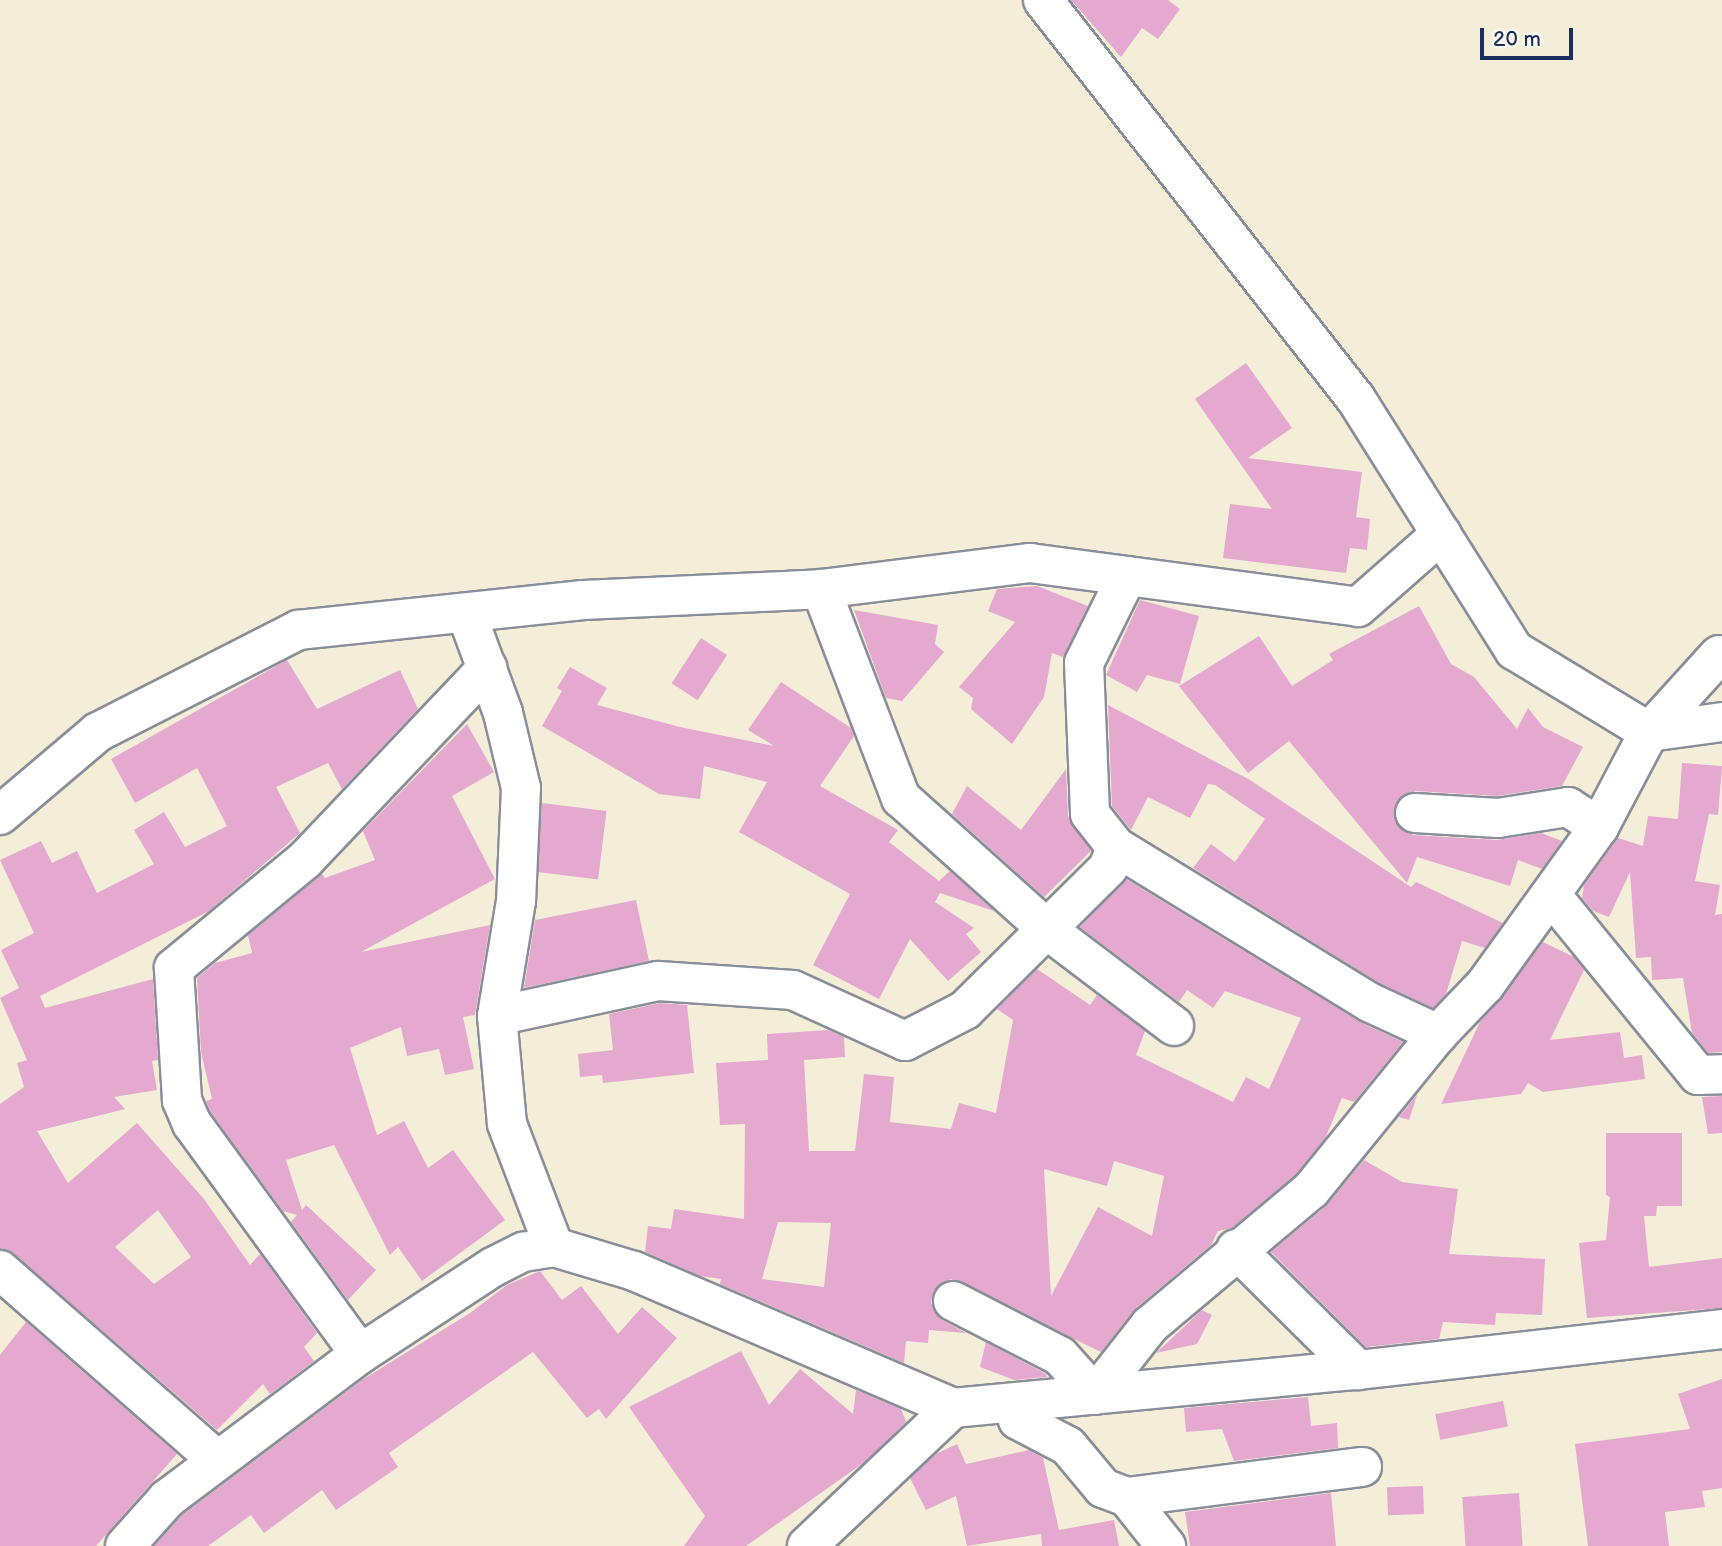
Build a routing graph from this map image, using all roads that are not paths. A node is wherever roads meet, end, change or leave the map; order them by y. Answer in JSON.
{"nodes":[{"id":1,"x":1043,"y":0,"type":"edge"},
{"id":2,"x":1441,"y":534,"type":"junction"},
{"id":3,"x":1127,"y":576,"type":"junction"},
{"id":4,"x":821,"y":589,"type":"junction"},
{"id":5,"x":467,"y":615,"type":"junction"},
{"id":6,"x":1719,"y":654,"type":"dead end"},
{"id":7,"x":487,"y":668,"type":"junction"},
{"id":8,"x":1722,"y":722,"type":"edge"},
{"id":9,"x":1648,"y":732,"type":"junction"},
{"id":10,"x":1415,"y":813,"type":"dead end"},
{"id":11,"x":0,"y":815,"type":"edge"},
{"id":12,"x":1599,"y":827,"type":"junction"},
{"id":13,"x":1116,"y":846,"type":"junction"},
{"id":14,"x":1552,"y":896,"type":"junction"},
{"id":15,"x":1049,"y":931,"type":"junction"},
{"id":16,"x":497,"y":1016,"type":"junction"},
{"id":17,"x":1174,"y":1026,"type":"dead end"},
{"id":18,"x":1438,"y":1034,"type":"junction"},
{"id":19,"x":1722,"y":1074,"type":"edge"},
{"id":20,"x":554,"y":1247,"type":"junction"},
{"id":21,"x":1236,"y":1250,"type":"junction"},
{"id":22,"x":0,"y":1270,"type":"edge"},
{"id":23,"x":953,"y":1301,"type":"dead end"},
{"id":24,"x":1722,"y":1329,"type":"edge"},
{"id":25,"x":360,"y":1354,"type":"junction"},
{"id":26,"x":1358,"y":1370,"type":"junction"},
{"id":27,"x":1095,"y":1395,"type":"junction"},
{"id":28,"x":1014,"y":1403,"type":"junction"},
{"id":29,"x":953,"y":1408,"type":"junction"},
{"id":30,"x":216,"y":1459,"type":"junction"},
{"id":31,"x":1362,"y":1467,"type":"dead end"},
{"id":32,"x":1127,"y":1497,"type":"junction"},
{"id":33,"x":125,"y":1546,"type":"edge"},
{"id":34,"x":807,"y":1546,"type":"edge"},
{"id":35,"x":1166,"y":1546,"type":"edge"}],
"edges":[{"from":1,"to":2,"type":"street"},
{"from":2,"to":3,"type":"street"},
{"from":2,"to":9,"type":"street"},
{"from":3,"to":4,"type":"street"},
{"from":3,"to":13,"type":"street"},
{"from":4,"to":5,"type":"street"},
{"from":4,"to":15,"type":"street"},
{"from":5,"to":7,"type":"street"},
{"from":5,"to":11,"type":"street"},
{"from":6,"to":9,"type":"street"},
{"from":7,"to":16,"type":"street"},
{"from":7,"to":25,"type":"street"},
{"from":8,"to":9,"type":"street"},
{"from":9,"to":12,"type":"street"},
{"from":10,"to":12,"type":"street"},
{"from":12,"to":14,"type":"street"},
{"from":13,"to":15,"type":"street"},
{"from":13,"to":18,"type":"street"},
{"from":14,"to":18,"type":"street"},
{"from":14,"to":19,"type":"street"},
{"from":15,"to":16,"type":"street"},
{"from":15,"to":17,"type":"street"},
{"from":16,"to":20,"type":"street"},
{"from":18,"to":21,"type":"street"},
{"from":20,"to":25,"type":"street"},
{"from":20,"to":29,"type":"street"},
{"from":21,"to":26,"type":"street"},
{"from":21,"to":27,"type":"street"},
{"from":22,"to":30,"type":"street"},
{"from":23,"to":27,"type":"street"},
{"from":24,"to":26,"type":"street"},
{"from":25,"to":30,"type":"street"},
{"from":26,"to":27,"type":"street"},
{"from":27,"to":28,"type":"street"},
{"from":28,"to":29,"type":"street"},
{"from":28,"to":32,"type":"street"},
{"from":29,"to":34,"type":"street"},
{"from":30,"to":33,"type":"street"},
{"from":31,"to":32,"type":"street"},
{"from":32,"to":35,"type":"street"}]}
